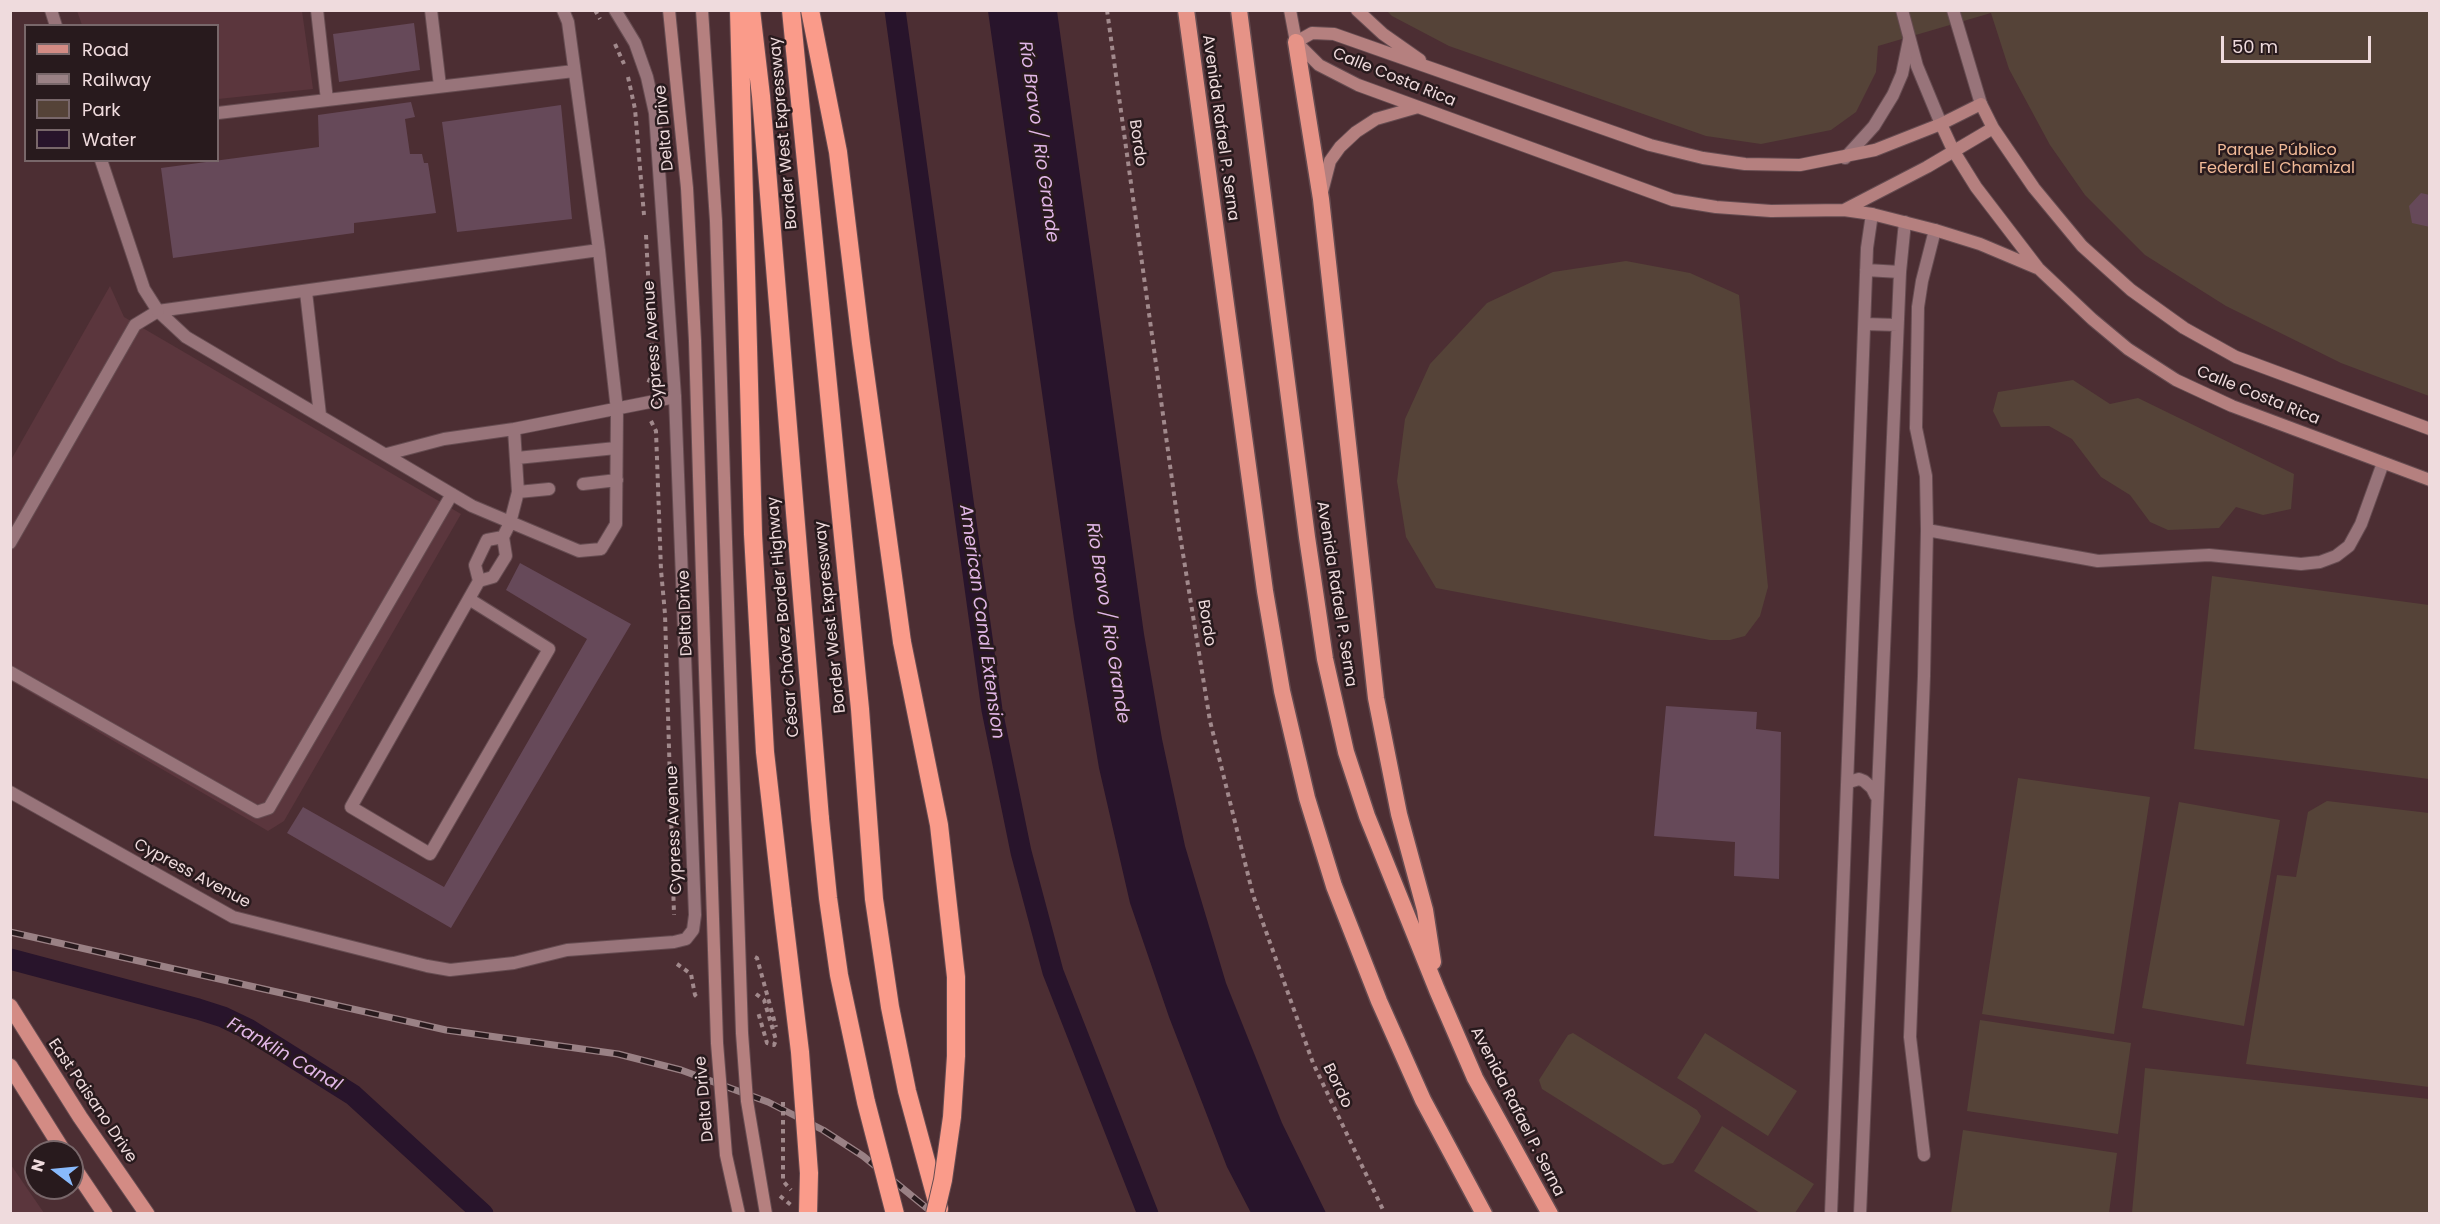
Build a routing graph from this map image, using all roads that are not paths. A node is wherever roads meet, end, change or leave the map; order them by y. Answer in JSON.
{"nodes":[{"id":1,"x":317,"y":10,"type":"edge"},
{"id":2,"x":431,"y":10,"type":"edge"},
{"id":3,"x":563,"y":10,"type":"edge"},
{"id":4,"x":615,"y":10,"type":"edge"},
{"id":5,"x":669,"y":10,"type":"edge"},
{"id":6,"x":702,"y":10,"type":"edge"},
{"id":7,"x":739,"y":10,"type":"edge"},
{"id":8,"x":751,"y":10,"type":"edge"},
{"id":9,"x":791,"y":10,"type":"edge"},
{"id":10,"x":810,"y":10,"type":"edge"},
{"id":11,"x":1186,"y":10,"type":"edge"},
{"id":12,"x":1239,"y":10,"type":"edge"},
{"id":13,"x":1290,"y":10,"type":"edge"},
{"id":14,"x":1357,"y":10,"type":"edge"},
{"id":15,"x":1902,"y":10,"type":"edge"},
{"id":16,"x":1953,"y":10,"type":"edge"},
{"id":17,"x":1909,"y":40,"type":"junction"},
{"id":18,"x":1296,"y":42,"type":"junction"},
{"id":19,"x":1433,"y":70,"type":"junction"},
{"id":20,"x":574,"y":71,"type":"junction"},
{"id":21,"x":440,"y":86,"type":"junction"},
{"id":22,"x":327,"y":100,"type":"junction"},
{"id":23,"x":1981,"y":104,"type":"junction"},
{"id":24,"x":1418,"y":107,"type":"junction"},
{"id":25,"x":219,"y":113,"type":"edge"},
{"id":26,"x":1941,"y":124,"type":"junction"},
{"id":27,"x":1993,"y":128,"type":"junction"},
{"id":28,"x":1953,"y":150,"type":"junction"},
{"id":29,"x":1845,"y":158,"type":"junction"},
{"id":30,"x":102,"y":162,"type":"edge"},
{"id":31,"x":1321,"y":199,"type":"junction"},
{"id":32,"x":1844,"y":210,"type":"junction"},
{"id":33,"x":1872,"y":214,"type":"junction"},
{"id":34,"x":1905,"y":222,"type":"junction"},
{"id":35,"x":1935,"y":231,"type":"junction"},
{"id":36,"x":599,"y":250,"type":"junction"},
{"id":37,"x":2038,"y":268,"type":"junction"},
{"id":38,"x":1866,"y":270,"type":"junction"},
{"id":39,"x":1900,"y":272,"type":"junction"},
{"id":40,"x":306,"y":292,"type":"junction"},
{"id":41,"x":158,"y":311,"type":"junction"},
{"id":42,"x":1865,"y":324,"type":"junction"},
{"id":43,"x":1897,"y":325,"type":"junction"},
{"id":44,"x":675,"y":397,"type":"junction"},
{"id":45,"x":617,"y":410,"type":"junction"},
{"id":46,"x":320,"y":415,"type":"junction"},
{"id":47,"x":514,"y":429,"type":"junction"},
{"id":48,"x":2430,"y":429,"type":"edge"},
{"id":49,"x":616,"y":448,"type":"junction"},
{"id":50,"x":387,"y":454,"type":"junction"},
{"id":51,"x":517,"y":458,"type":"junction"},
{"id":52,"x":2383,"y":463,"type":"junction"},
{"id":53,"x":617,"y":480,"type":"junction"},
{"id":54,"x":2430,"y":480,"type":"edge"},
{"id":55,"x":583,"y":484,"type":"dead end"},
{"id":56,"x":549,"y":489,"type":"dead end"},
{"id":57,"x":518,"y":492,"type":"junction"},
{"id":58,"x":452,"y":495,"type":"junction"},
{"id":59,"x":510,"y":523,"type":"junction"},
{"id":60,"x":1927,"y":530,"type":"junction"},
{"id":61,"x":503,"y":537,"type":"junction"},
{"id":62,"x":10,"y":543,"type":"edge"},
{"id":63,"x":479,"y":581,"type":"junction"},
{"id":64,"x":469,"y":599,"type":"junction"},
{"id":65,"x":10,"y":672,"type":"edge"},
{"id":66,"x":1848,"y":782,"type":"junction"},
{"id":67,"x":10,"y":792,"type":"edge"},
{"id":68,"x":1877,"y":798,"type":"junction"},
{"id":69,"x":1437,"y":990,"type":"junction"},
{"id":70,"x":10,"y":1006,"type":"edge"},
{"id":71,"x":10,"y":1066,"type":"edge"},
{"id":72,"x":56,"y":1140,"type":"edge"},
{"id":73,"x":1923,"y":1155,"type":"dead end"},
{"id":74,"x":84,"y":1183,"type":"edge"},
{"id":75,"x":105,"y":1214,"type":"edge"},
{"id":76,"x":147,"y":1214,"type":"edge"},
{"id":77,"x":738,"y":1214,"type":"edge"},
{"id":78,"x":766,"y":1214,"type":"edge"},
{"id":79,"x":808,"y":1214,"type":"edge"},
{"id":80,"x":895,"y":1214,"type":"edge"},
{"id":81,"x":935,"y":1214,"type":"edge"},
{"id":82,"x":941,"y":1214,"type":"edge"},
{"id":83,"x":1484,"y":1214,"type":"edge"},
{"id":84,"x":1550,"y":1214,"type":"edge"},
{"id":85,"x":1831,"y":1214,"type":"edge"},
{"id":86,"x":1860,"y":1214,"type":"edge"}],
"edges":[{"from":1,"to":22,"type":"street"},
{"from":2,"to":21,"type":"street"},
{"from":3,"to":20,"type":"street"},
{"from":4,"to":44,"type":"street","name":"Cypress Avenue"},
{"from":5,"to":77,"type":"main road","name":"Delta Drive","bridge":true},
{"from":6,"to":78,"type":"main road","bridge":true},
{"from":7,"to":79,"type":"highway","bridge":true},
{"from":8,"to":80,"type":"highway","name":"César Chávez Border Highway","bridge":true},
{"from":9,"to":82,"type":"highway","name":"Border West Expressway","bridge":true},
{"from":10,"to":81,"type":"highway","bridge":true},
{"from":11,"to":83,"type":"highway","name":"Avenida Rafael P. Serna"},
{"from":12,"to":69,"type":"highway","name":"Avenida Rafael P. Serna"},
{"from":13,"to":18,"type":"main road"},
{"from":14,"to":19,"type":"main road"},
{"from":15,"to":17,"type":"street"},
{"from":16,"to":23,"type":"street"},
{"from":17,"to":26,"type":"street"},
{"from":17,"to":29,"type":"street"},
{"from":18,"to":19,"type":"main road","name":"Calle Costa Rica"},
{"from":18,"to":24,"type":"main road","name":"Calle Costa Rica"},
{"from":18,"to":31,"type":"highway"},
{"from":19,"to":29,"type":"main road","name":"Calle Costa Rica"},
{"from":20,"to":21,"type":"street"},
{"from":20,"to":36,"type":"street"},
{"from":21,"to":22,"type":"street"},
{"from":22,"to":25,"type":"street"},
{"from":23,"to":26,"type":"main road","name":"Calle Costa Rica"},
{"from":23,"to":27,"type":"main road","name":"Calle Costa Rica"},
{"from":24,"to":31,"type":"main road"},
{"from":24,"to":32,"type":"main road","name":"Calle Costa Rica"},
{"from":26,"to":28,"type":"main road","name":"Calle Costa Rica"},
{"from":26,"to":29,"type":"main road","name":"Calle Costa Rica"},
{"from":27,"to":28,"type":"main road","name":"Calle Costa Rica"},
{"from":27,"to":48,"type":"main road","name":"Calle Costa Rica"},
{"from":28,"to":32,"type":"main road","name":"Calle Costa Rica"},
{"from":28,"to":37,"type":"main road","name":"Calle Costa Rica"},
{"from":30,"to":41,"type":"street"},
{"from":31,"to":69,"type":"highway"},
{"from":32,"to":33,"type":"main road"},
{"from":33,"to":34,"type":"main road"},
{"from":33,"to":38,"type":"street"},
{"from":34,"to":35,"type":"main road"},
{"from":34,"to":39,"type":"street"},
{"from":35,"to":37,"type":"main road"},
{"from":35,"to":60,"type":"street"},
{"from":36,"to":40,"type":"street"},
{"from":36,"to":45,"type":"street"},
{"from":37,"to":52,"type":"main road","name":"Calle Costa Rica"},
{"from":38,"to":39,"type":"street"},
{"from":38,"to":42,"type":"street"},
{"from":39,"to":43,"type":"street"},
{"from":40,"to":41,"type":"street"},
{"from":40,"to":46,"type":"street"},
{"from":41,"to":46,"type":"street"},
{"from":41,"to":62,"type":"street"},
{"from":42,"to":43,"type":"street"},
{"from":42,"to":66,"type":"street"},
{"from":43,"to":68,"type":"street"},
{"from":44,"to":45,"type":"street"},
{"from":44,"to":67,"type":"street","name":"Cypress Avenue"},
{"from":45,"to":47,"type":"street"},
{"from":45,"to":49,"type":"street"},
{"from":46,"to":50,"type":"street"},
{"from":47,"to":50,"type":"street"},
{"from":47,"to":51,"type":"street"},
{"from":49,"to":51,"type":"street"},
{"from":49,"to":53,"type":"street"},
{"from":50,"to":58,"type":"street"},
{"from":51,"to":57,"type":"street"},
{"from":52,"to":54,"type":"main road","name":"Calle Costa Rica"},
{"from":52,"to":60,"type":"street"},
{"from":53,"to":55,"type":"street"},
{"from":53,"to":59,"type":"street"},
{"from":56,"to":57,"type":"street"},
{"from":57,"to":59,"type":"street"},
{"from":58,"to":59,"type":"street"},
{"from":58,"to":65,"type":"street"},
{"from":59,"to":61,"type":"street"},
{"from":60,"to":73,"type":"street"},
{"from":61,"to":63,"type":"street"},
{"from":61,"to":63,"type":"street"},
{"from":63,"to":64,"type":"street"},
{"from":64,"to":64,"type":"street"},
{"from":66,"to":68,"type":"street"},
{"from":66,"to":85,"type":"street"},
{"from":68,"to":86,"type":"street"},
{"from":69,"to":84,"type":"highway","name":"Avenida Rafael P. Serna"},
{"from":70,"to":76,"type":"main road","name":"East Paisano Drive"},
{"from":71,"to":72,"type":"main road"},
{"from":74,"to":75,"type":"main road"}]}
